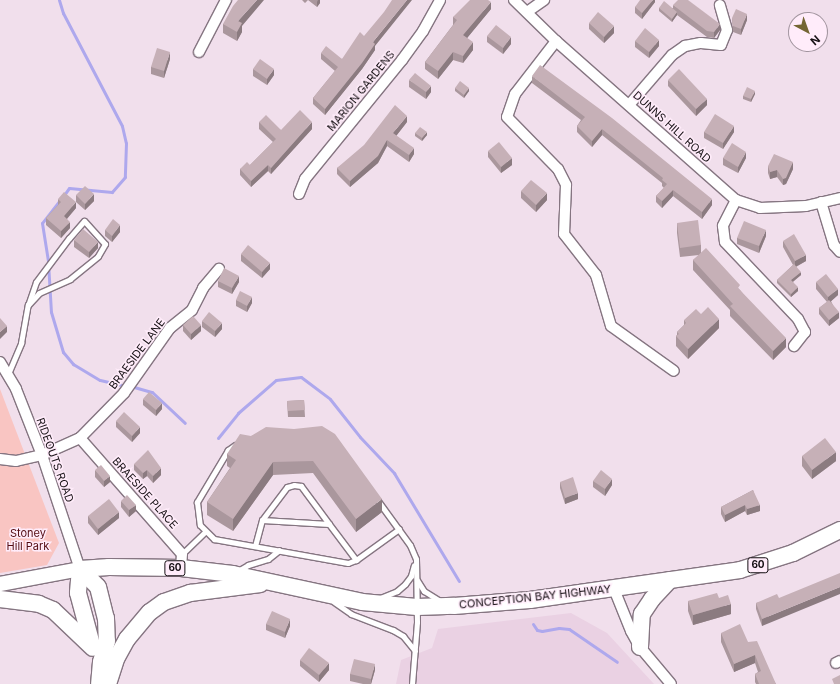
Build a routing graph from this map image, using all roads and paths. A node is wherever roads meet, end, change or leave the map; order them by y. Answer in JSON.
{"nodes":[{"id":1,"x":226,"y":0,"type":"edge"},
{"id":2,"x":440,"y":0,"type":"edge"},
{"id":3,"x":514,"y":0,"type":"edge"},
{"id":4,"x":544,"y":0,"type":"edge"},
{"id":5,"x":720,"y":5,"type":"dead end"},
{"id":6,"x":527,"y":12,"type":"junction"},
{"id":7,"x":556,"y":42,"type":"junction"},
{"id":8,"x":200,"y":52,"type":"dead end"},
{"id":9,"x":629,"y":105,"type":"junction"},
{"id":10,"x":299,"y":194,"type":"dead end"},
{"id":11,"x":840,"y":198,"type":"edge"},
{"id":12,"x":736,"y":200,"type":"junction"},
{"id":13,"x":821,"y":202,"type":"junction"},
{"id":14,"x":840,"y":252,"type":"edge"},
{"id":15,"x":219,"y":268,"type":"dead end"},
{"id":16,"x":28,"y":305,"type":"junction"},
{"id":17,"x":794,"y":346,"type":"dead end"},
{"id":18,"x":0,"y":362,"type":"edge"},
{"id":19,"x":674,"y":370,"type":"dead end"},
{"id":20,"x":7,"y":374,"type":"junction"},
{"id":21,"x":80,"y":438,"type":"junction"},
{"id":22,"x":238,"y":442,"type":"edge"},
{"id":23,"x":42,"y":456,"type":"junction"},
{"id":24,"x":0,"y":459,"type":"edge"},
{"id":25,"x":376,"y":497,"type":"edge"},
{"id":26,"x":262,"y":520,"type":"junction"},
{"id":27,"x":329,"y":524,"type":"junction"},
{"id":28,"x":399,"y":529,"type":"junction"},
{"id":29,"x":840,"y":530,"type":"edge"},
{"id":30,"x":205,"y":532,"type":"junction"},
{"id":31,"x":255,"y":546,"type":"junction"},
{"id":32,"x":279,"y":550,"type":"junction"},
{"id":33,"x":416,"y":558,"type":"junction"},
{"id":34,"x":356,"y":560,"type":"junction"},
{"id":35,"x":181,"y":561,"type":"junction"},
{"id":36,"x":80,"y":569,"type":"junction"},
{"id":37,"x":233,"y":574,"type":"junction"},
{"id":38,"x":416,"y":579,"type":"junction"},
{"id":39,"x":670,"y":580,"type":"junction"},
{"id":40,"x":268,"y":582,"type":"junction"},
{"id":41,"x":0,"y":584,"type":"edge"},
{"id":42,"x":614,"y":589,"type":"junction"},
{"id":43,"x":324,"y":595,"type":"junction"},
{"id":44,"x":0,"y":599,"type":"edge"},
{"id":45,"x":362,"y":602,"type":"junction"},
{"id":46,"x":454,"y":606,"type":"junction"},
{"id":47,"x":417,"y":607,"type":"junction"},
{"id":48,"x":640,"y":647,"type":"junction"},
{"id":49,"x":93,"y":648,"type":"junction"},
{"id":50,"x":415,"y":651,"type":"junction"},
{"id":51,"x":101,"y":662,"type":"junction"},
{"id":52,"x":99,"y":684,"type":"edge"},
{"id":53,"x":108,"y":684,"type":"edge"},
{"id":54,"x":412,"y":684,"type":"edge"},
{"id":55,"x":672,"y":684,"type":"edge"}],
"edges":[{"from":1,"to":8,"type":"street"},
{"from":2,"to":10,"type":"street","name":"MARION GARDENS"},
{"from":3,"to":6,"type":"street","name":"DUNNS HILL ROAD"},
{"from":4,"to":6,"type":"street"},
{"from":5,"to":9,"type":"street"},
{"from":6,"to":7,"type":"street","name":"DUNNS HILL ROAD"},
{"from":7,"to":9,"type":"street","name":"DUNNS HILL ROAD"},
{"from":7,"to":19,"type":"street"},
{"from":9,"to":12,"type":"street","name":"DUNNS HILL ROAD"},
{"from":11,"to":13,"type":"street","name":"DUNNS HILL ROAD"},
{"from":12,"to":13,"type":"street","name":"DUNNS HILL ROAD"},
{"from":12,"to":17,"type":"street"},
{"from":13,"to":14,"type":"street"},
{"from":15,"to":21,"type":"street","name":"BRAESIDE LANE"},
{"from":16,"to":16,"type":"lane"},
{"from":16,"to":20,"type":"lane"},
{"from":18,"to":20,"type":"street","name":"RIDEOUTS ROAD"},
{"from":20,"to":23,"type":"street","name":"RIDEOUTS ROAD"},
{"from":21,"to":23,"type":"street","name":"BRAESIDE LANE"},
{"from":21,"to":35,"type":"street","name":"BRAESIDE PLACE"},
{"from":22,"to":30,"type":"lane"},
{"from":23,"to":24,"type":"street","name":"BRAESIDE LANE"},
{"from":23,"to":36,"type":"street","name":"RIDEOUTS ROAD"},
{"from":25,"to":28,"type":"lane"},
{"from":26,"to":27,"type":"lane"},
{"from":26,"to":27,"type":"lane"},
{"from":26,"to":31,"type":"lane"},
{"from":27,"to":34,"type":"lane"},
{"from":28,"to":33,"type":"lane"},
{"from":28,"to":34,"type":"lane"},
{"from":29,"to":39,"type":"main road","name":"CONCEPTION BAY HIGHWAY","number":"60"},
{"from":30,"to":31,"type":"lane"},
{"from":30,"to":35,"type":"lane"},
{"from":31,"to":32,"type":"lane"},
{"from":32,"to":34,"type":"lane"},
{"from":32,"to":37,"type":"lane"},
{"from":33,"to":38,"type":"lane"},
{"from":33,"to":45,"type":"lane"},
{"from":35,"to":36,"type":"main road","name":"CONCEPTION BAY HIGHWAY","number":"60"},
{"from":35,"to":37,"type":"main road","name":"CONCEPTION BAY HIGHWAY","number":"60"},
{"from":36,"to":41,"type":"street"},
{"from":36,"to":49,"type":"main road"},
{"from":36,"to":51,"type":"main road"},
{"from":37,"to":40,"type":"main road","name":"CONCEPTION BAY HIGHWAY","number":"60"},
{"from":38,"to":46,"type":"lane"},
{"from":38,"to":47,"type":"lane"},
{"from":39,"to":42,"type":"main road","name":"CONCEPTION BAY HIGHWAY","number":"60"},
{"from":39,"to":48,"type":"main road"},
{"from":40,"to":43,"type":"main road","name":"CONCEPTION BAY HIGHWAY","number":"60"},
{"from":40,"to":53,"type":"main road"},
{"from":42,"to":46,"type":"main road","name":"CONCEPTION BAY HIGHWAY","number":"60"},
{"from":42,"to":48,"type":"street"},
{"from":43,"to":45,"type":"main road","name":"CONCEPTION BAY HIGHWAY","number":"60"},
{"from":43,"to":50,"type":"lane"},
{"from":44,"to":49,"type":"main road"},
{"from":45,"to":47,"type":"main road","name":"CONCEPTION BAY HIGHWAY","number":"60"},
{"from":46,"to":47,"type":"main road","name":"CONCEPTION BAY HIGHWAY","number":"60"},
{"from":47,"to":50,"type":"lane"},
{"from":48,"to":55,"type":"street"},
{"from":49,"to":51,"type":"main road"},
{"from":50,"to":54,"type":"lane"},
{"from":51,"to":52,"type":"main road"}]}
